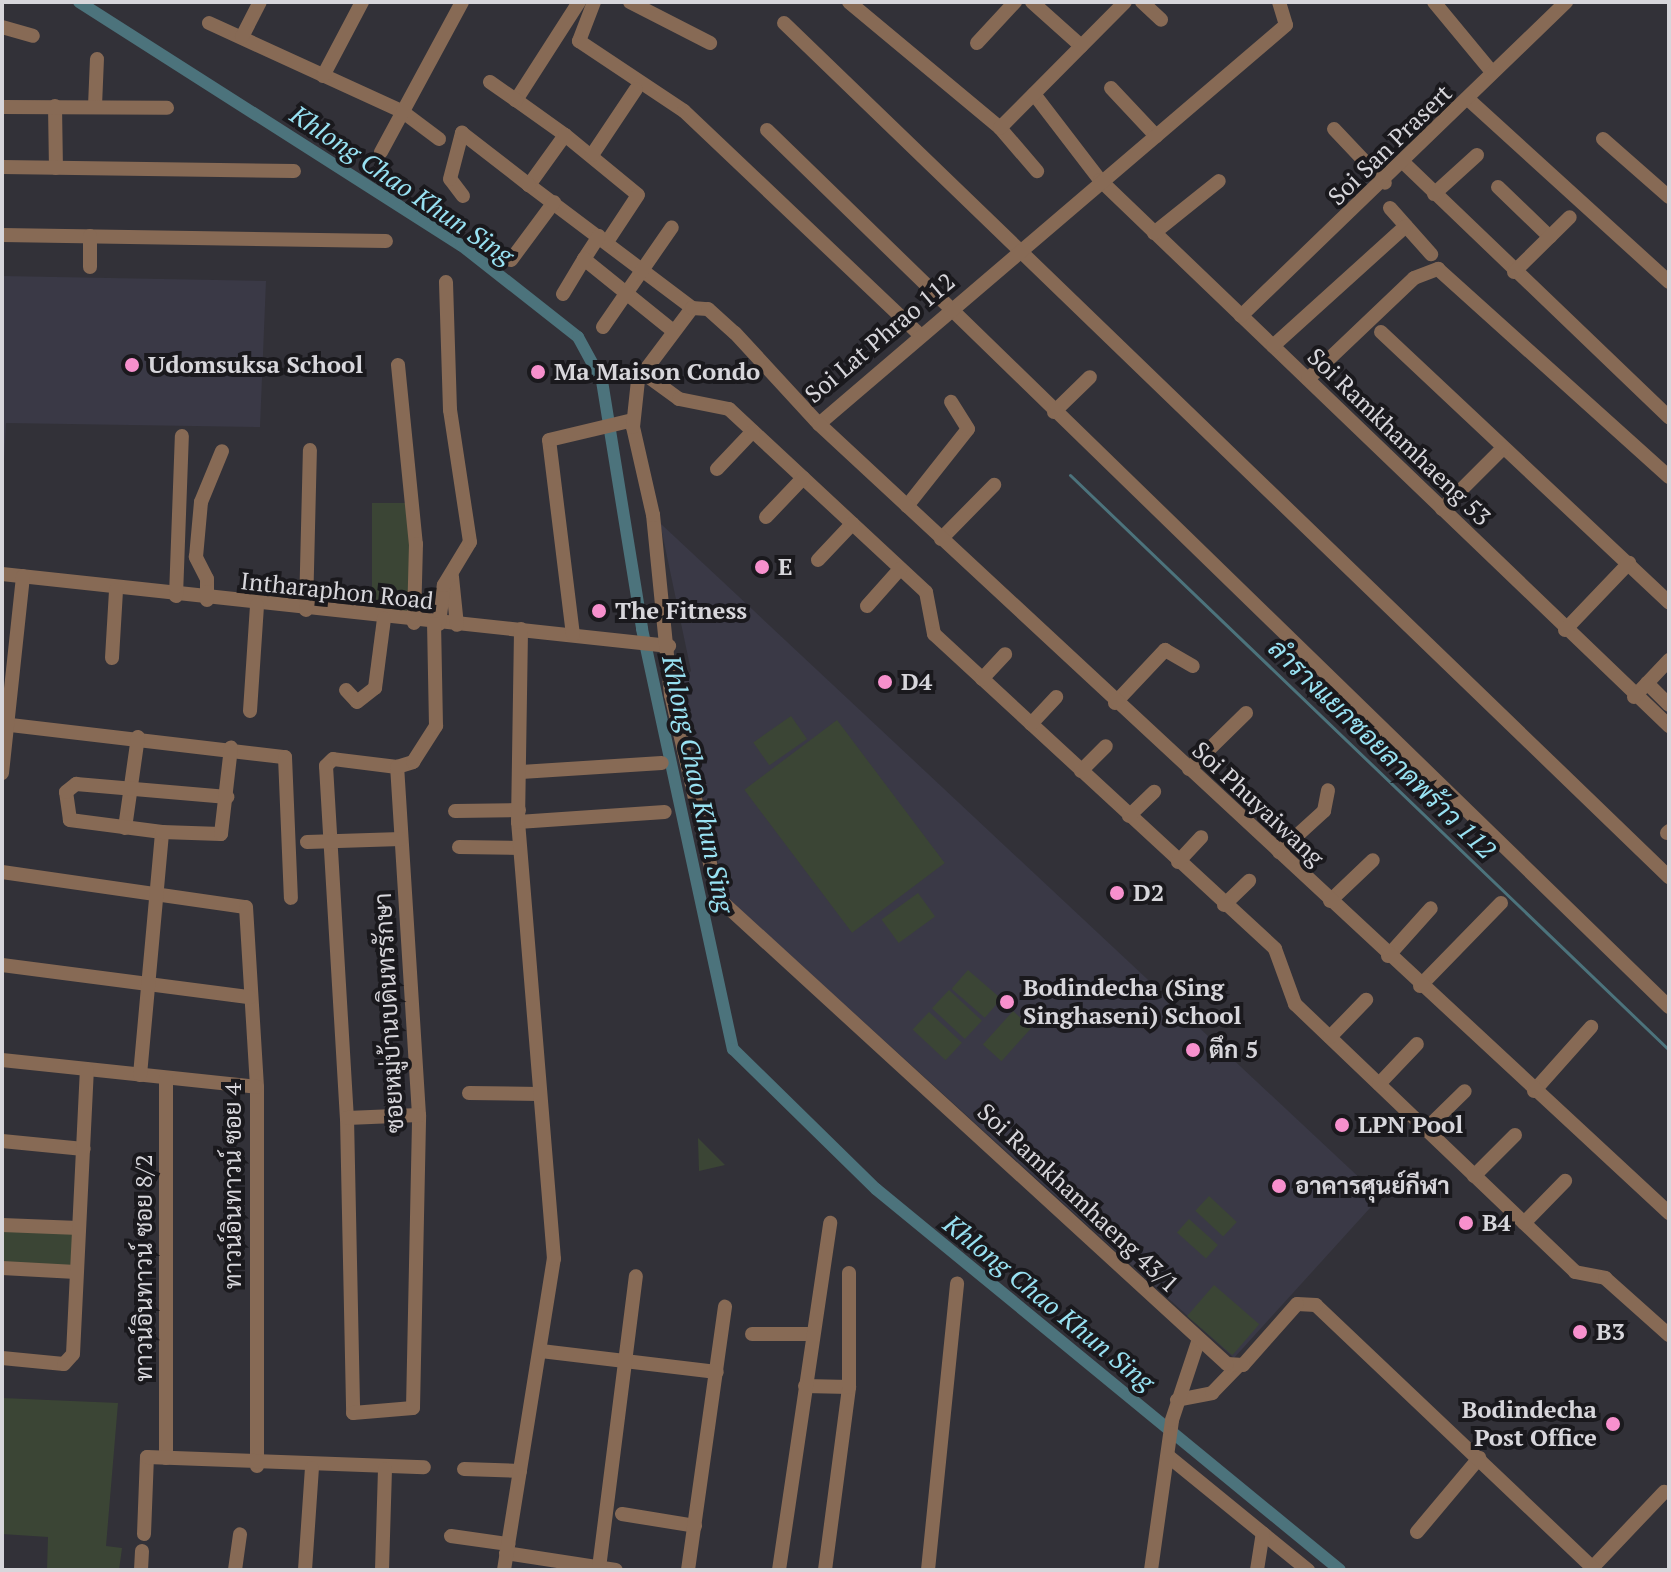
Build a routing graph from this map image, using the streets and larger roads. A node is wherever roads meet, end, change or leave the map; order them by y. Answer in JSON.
{"nodes":[{"id":1,"x":260,"y":2,"type":"edge"},
{"id":2,"x":362,"y":2,"type":"edge"},
{"id":3,"x":462,"y":2,"type":"edge"},
{"id":4,"x":579,"y":2,"type":"edge"},
{"id":5,"x":594,"y":2,"type":"edge"},
{"id":6,"x":630,"y":2,"type":"edge"},
{"id":7,"x":849,"y":2,"type":"edge"},
{"id":8,"x":1015,"y":2,"type":"edge"},
{"id":9,"x":1032,"y":2,"type":"edge"},
{"id":10,"x":1125,"y":2,"type":"edge"},
{"id":11,"x":1142,"y":2,"type":"edge"},
{"id":12,"x":1279,"y":2,"type":"edge"},
{"id":13,"x":1454,"y":2,"type":"edge"},
{"id":14,"x":1566,"y":2,"type":"edge"},
{"id":15,"x":1438,"y":7,"type":"edge"},
{"id":16,"x":1161,"y":20,"type":"dead end"},
{"id":17,"x":209,"y":23,"type":"dead end"},
{"id":18,"x":784,"y":23,"type":"dead end"},
{"id":19,"x":2,"y":27,"type":"edge"},
{"id":20,"x":33,"y":36,"type":"dead end"},
{"id":21,"x":242,"y":37,"type":"junction"},
{"id":22,"x":710,"y":43,"type":"dead end"},
{"id":23,"x":977,"y":43,"type":"dead end"},
{"id":24,"x":1081,"y":46,"type":"junction"},
{"id":25,"x":97,"y":59,"type":"dead end"},
{"id":26,"x":1492,"y":72,"type":"junction"},
{"id":27,"x":323,"y":76,"type":"junction"},
{"id":28,"x":490,"y":82,"type":"dead end"},
{"id":29,"x":1111,"y":88,"type":"dead end"},
{"id":30,"x":636,"y":89,"type":"dead end"},
{"id":31,"x":1034,"y":94,"type":"junction"},
{"id":32,"x":1468,"y":99,"type":"junction"},
{"id":33,"x":516,"y":100,"type":"junction"},
{"id":34,"x":55,"y":106,"type":"junction"},
{"id":35,"x":95,"y":106,"type":"junction"},
{"id":36,"x":2,"y":107,"type":"edge"},
{"id":37,"x":167,"y":108,"type":"dead end"},
{"id":38,"x":403,"y":112,"type":"junction"},
{"id":39,"x":1000,"y":128,"type":"junction"},
{"id":40,"x":1334,"y":129,"type":"dead end"},
{"id":41,"x":767,"y":130,"type":"dead end"},
{"id":42,"x":565,"y":135,"type":"junction"},
{"id":43,"x":1156,"y":136,"type":"junction"},
{"id":44,"x":439,"y":139,"type":"dead end"},
{"id":45,"x":1603,"y":139,"type":"dead end"},
{"id":46,"x":381,"y":152,"type":"dead end"},
{"id":47,"x":592,"y":155,"type":"junction"},
{"id":48,"x":1477,"y":155,"type":"dead end"},
{"id":49,"x":1405,"y":164,"type":"junction"},
{"id":50,"x":2,"y":167,"type":"edge"},
{"id":51,"x":56,"y":168,"type":"junction"},
{"id":52,"x":294,"y":171,"type":"dead end"},
{"id":53,"x":1037,"y":171,"type":"dead end"},
{"id":54,"x":1100,"y":180,"type":"junction"},
{"id":55,"x":1219,"y":181,"type":"dead end"},
{"id":56,"x":1385,"y":183,"type":"junction"},
{"id":57,"x":529,"y":185,"type":"junction"},
{"id":58,"x":1498,"y":187,"type":"dead end"},
{"id":59,"x":1434,"y":194,"type":"junction"},
{"id":60,"x":463,"y":196,"type":"dead end"},
{"id":61,"x":1669,"y":197,"type":"edge"},
{"id":62,"x":554,"y":202,"type":"junction"},
{"id":63,"x":1390,"y":208,"type":"dead end"},
{"id":64,"x":1570,"y":217,"type":"dead end"},
{"id":65,"x":1406,"y":226,"type":"junction"},
{"id":66,"x":672,"y":227,"type":"dead end"},
{"id":67,"x":1154,"y":233,"type":"junction"},
{"id":68,"x":2,"y":235,"type":"edge"},
{"id":69,"x":90,"y":236,"type":"junction"},
{"id":70,"x":1550,"y":237,"type":"junction"},
{"id":71,"x":603,"y":239,"type":"junction"},
{"id":72,"x":386,"y":241,"type":"dead end"},
{"id":73,"x":1018,"y":250,"type":"junction"},
{"id":74,"x":1431,"y":254,"type":"dead end"},
{"id":75,"x":584,"y":259,"type":"junction"},
{"id":76,"x":511,"y":260,"type":"dead end"},
{"id":77,"x":90,"y":267,"type":"dead end"},
{"id":78,"x":645,"y":269,"type":"junction"},
{"id":79,"x":1514,"y":272,"type":"junction"},
{"id":80,"x":446,"y":282,"type":"dead end"},
{"id":81,"x":1669,"y":282,"type":"edge"},
{"id":82,"x":626,"y":293,"type":"junction"},
{"id":83,"x":563,"y":294,"type":"dead end"},
{"id":84,"x":952,"y":306,"type":"junction"},
{"id":85,"x":692,"y":308,"type":"junction"},
{"id":86,"x":1241,"y":316,"type":"junction"},
{"id":87,"x":603,"y":327,"type":"dead end"},
{"id":88,"x":672,"y":330,"type":"junction"},
{"id":89,"x":1381,"y":332,"type":"dead end"},
{"id":90,"x":919,"y":334,"type":"junction"},
{"id":91,"x":1273,"y":346,"type":"junction"},
{"id":92,"x":398,"y":365,"type":"dead end"},
{"id":93,"x":642,"y":372,"type":"junction"},
{"id":94,"x":1090,"y":377,"type":"dead end"},
{"id":95,"x":1308,"y":379,"type":"junction"},
{"id":96,"x":951,"y":402,"type":"dead end"},
{"id":97,"x":1054,"y":412,"type":"junction"},
{"id":98,"x":1669,"y":417,"type":"edge"},
{"id":99,"x":626,"y":421,"type":"junction"},
{"id":100,"x":819,"y":424,"type":"junction"},
{"id":101,"x":753,"y":431,"type":"junction"},
{"id":102,"x":182,"y":436,"type":"dead end"},
{"id":103,"x":1503,"y":448,"type":"junction"},
{"id":104,"x":310,"y":450,"type":"dead end"},
{"id":105,"x":222,"y":451,"type":"dead end"},
{"id":106,"x":717,"y":469,"type":"dead end"},
{"id":107,"x":1669,"y":477,"type":"edge"},
{"id":108,"x":803,"y":478,"type":"junction"},
{"id":109,"x":994,"y":485,"type":"dead end"},
{"id":110,"x":907,"y":506,"type":"junction"},
{"id":111,"x":1442,"y":509,"type":"junction"},
{"id":112,"x":766,"y":517,"type":"dead end"},
{"id":113,"x":852,"y":524,"type":"junction"},
{"id":114,"x":941,"y":539,"type":"junction"},
{"id":115,"x":818,"y":560,"type":"dead end"},
{"id":116,"x":1629,"y":563,"type":"junction"},
{"id":117,"x":900,"y":569,"type":"junction"},
{"id":118,"x":2,"y":574,"type":"edge"},
{"id":119,"x":23,"y":576,"type":"junction"},
{"id":120,"x":452,"y":577,"type":"junction"},
{"id":121,"x":116,"y":590,"type":"junction"},
{"id":122,"x":176,"y":596,"type":"junction"},
{"id":123,"x":207,"y":600,"type":"junction"},
{"id":124,"x":1669,"y":602,"type":"edge"},
{"id":125,"x":257,"y":605,"type":"junction"},
{"id":126,"x":867,"y":606,"type":"dead end"},
{"id":127,"x":306,"y":610,"type":"junction"},
{"id":128,"x":384,"y":619,"type":"junction"},
{"id":129,"x":414,"y":623,"type":"junction"},
{"id":130,"x":436,"y":624,"type":"junction"},
{"id":131,"x":457,"y":625,"type":"junction"},
{"id":132,"x":521,"y":629,"type":"junction"},
{"id":133,"x":1565,"y":630,"type":"junction"},
{"id":134,"x":573,"y":635,"type":"junction"},
{"id":135,"x":669,"y":646,"type":"junction"},
{"id":136,"x":1005,"y":654,"type":"dead end"},
{"id":137,"x":112,"y":658,"type":"dead end"},
{"id":138,"x":1669,"y":660,"type":"edge"},
{"id":139,"x":1193,"y":666,"type":"dead end"},
{"id":140,"x":982,"y":679,"type":"junction"},
{"id":141,"x":1647,"y":683,"type":"junction"},
{"id":142,"x":346,"y":690,"type":"dead end"},
{"id":143,"x":1056,"y":697,"type":"dead end"},
{"id":144,"x":1634,"y":697,"type":"junction"},
{"id":145,"x":1115,"y":703,"type":"junction"},
{"id":146,"x":1669,"y":705,"type":"edge"},
{"id":147,"x":250,"y":711,"type":"dead end"},
{"id":148,"x":1246,"y":713,"type":"dead end"},
{"id":149,"x":5,"y":724,"type":"edge"},
{"id":150,"x":1031,"y":724,"type":"junction"},
{"id":151,"x":1669,"y":726,"type":"edge"},
{"id":152,"x":138,"y":737,"type":"junction"},
{"id":153,"x":1106,"y":746,"type":"dead end"},
{"id":154,"x":231,"y":748,"type":"junction"},
{"id":155,"x":662,"y":763,"type":"dead end"},
{"id":156,"x":397,"y":767,"type":"junction"},
{"id":157,"x":1189,"y":769,"type":"junction"},
{"id":158,"x":1081,"y":771,"type":"junction"},
{"id":159,"x":521,"y":772,"type":"junction"},
{"id":160,"x":2,"y":773,"type":"edge"},
{"id":161,"x":131,"y":789,"type":"junction"},
{"id":162,"x":1328,"y":790,"type":"dead end"},
{"id":163,"x":1154,"y":792,"type":"dead end"},
{"id":164,"x":227,"y":797,"type":"junction"},
{"id":165,"x":455,"y":811,"type":"dead end"},
{"id":166,"x":665,"y":812,"type":"dead end"},
{"id":167,"x":519,"y":816,"type":"junction"},
{"id":168,"x":1129,"y":816,"type":"junction"},
{"id":169,"x":125,"y":828,"type":"junction"},
{"id":170,"x":162,"y":832,"type":"junction"},
{"id":171,"x":1201,"y":837,"type":"dead end"},
{"id":172,"x":401,"y":839,"type":"junction"},
{"id":173,"x":307,"y":842,"type":"dead end"},
{"id":174,"x":332,"y":842,"type":"junction"},
{"id":175,"x":459,"y":847,"type":"dead end"},
{"id":176,"x":520,"y":848,"type":"junction"},
{"id":177,"x":1279,"y":852,"type":"junction"},
{"id":178,"x":1373,"y":860,"type":"dead end"},
{"id":179,"x":1178,"y":862,"type":"junction"},
{"id":180,"x":2,"y":872,"type":"edge"},
{"id":181,"x":1669,"y":877,"type":"edge"},
{"id":182,"x":1249,"y":881,"type":"dead end"},
{"id":183,"x":159,"y":893,"type":"junction"},
{"id":184,"x":291,"y":898,"type":"dead end"},
{"id":185,"x":1330,"y":901,"type":"junction"},
{"id":186,"x":1501,"y":903,"type":"dead end"},
{"id":187,"x":1224,"y":905,"type":"junction"},
{"id":188,"x":1431,"y":908,"type":"dead end"},
{"id":189,"x":1388,"y":956,"type":"junction"},
{"id":190,"x":2,"y":965,"type":"edge"},
{"id":191,"x":149,"y":985,"type":"junction"},
{"id":192,"x":1420,"y":986,"type":"junction"},
{"id":193,"x":250,"y":997,"type":"junction"},
{"id":194,"x":1366,"y":1000,"type":"dead end"},
{"id":195,"x":1669,"y":1007,"type":"edge"},
{"id":196,"x":1591,"y":1027,"type":"dead end"},
{"id":197,"x":1330,"y":1037,"type":"junction"},
{"id":198,"x":1417,"y":1044,"type":"dead end"},
{"id":199,"x":2,"y":1060,"type":"edge"},
{"id":200,"x":87,"y":1069,"type":"junction"},
{"id":201,"x":140,"y":1075,"type":"junction"},
{"id":202,"x":166,"y":1078,"type":"junction"},
{"id":203,"x":1379,"y":1084,"type":"junction"},
{"id":204,"x":257,"y":1087,"type":"junction"},
{"id":205,"x":1465,"y":1091,"type":"dead end"},
{"id":206,"x":1534,"y":1091,"type":"junction"},
{"id":207,"x":469,"y":1093,"type":"dead end"},
{"id":208,"x":540,"y":1094,"type":"junction"},
{"id":209,"x":419,"y":1115,"type":"junction"},
{"id":210,"x":347,"y":1118,"type":"junction"},
{"id":211,"x":1426,"y":1129,"type":"junction"},
{"id":212,"x":1515,"y":1135,"type":"dead end"},
{"id":213,"x":2,"y":1141,"type":"edge"},
{"id":214,"x":84,"y":1149,"type":"junction"},
{"id":215,"x":1474,"y":1176,"type":"junction"},
{"id":216,"x":1565,"y":1181,"type":"dead end"},
{"id":217,"x":1669,"y":1213,"type":"edge"},
{"id":218,"x":830,"y":1223,"type":"dead end"},
{"id":219,"x":1524,"y":1223,"type":"junction"},
{"id":220,"x":2,"y":1225,"type":"edge"},
{"id":221,"x":79,"y":1228,"type":"junction"},
{"id":222,"x":2,"y":1268,"type":"edge"},
{"id":223,"x":76,"y":1272,"type":"junction"},
{"id":224,"x":849,"y":1273,"type":"dead end"},
{"id":225,"x":636,"y":1276,"type":"dead end"},
{"id":226,"x":957,"y":1283,"type":"dead end"},
{"id":227,"x":725,"y":1307,"type":"dead end"},
{"id":228,"x":752,"y":1334,"type":"dead end"},
{"id":229,"x":812,"y":1334,"type":"junction"},
{"id":230,"x":1669,"y":1335,"type":"edge"},
{"id":231,"x":1199,"y":1339,"type":"junction"},
{"id":232,"x":541,"y":1351,"type":"junction"},
{"id":233,"x":2,"y":1358,"type":"edge"},
{"id":234,"x":628,"y":1358,"type":"junction"},
{"id":235,"x":1237,"y":1367,"type":"junction"},
{"id":236,"x":717,"y":1372,"type":"junction"},
{"id":237,"x":805,"y":1386,"type":"junction"},
{"id":238,"x":849,"y":1387,"type":"junction"},
{"id":239,"x":1177,"y":1400,"type":"junction"},
{"id":240,"x":1168,"y":1449,"type":"junction"},
{"id":241,"x":166,"y":1458,"type":"junction"},
{"id":242,"x":1479,"y":1458,"type":"junction"},
{"id":243,"x":257,"y":1466,"type":"junction"},
{"id":244,"x":424,"y":1467,"type":"dead end"},
{"id":245,"x":312,"y":1468,"type":"junction"},
{"id":246,"x":385,"y":1469,"type":"junction"},
{"id":247,"x":464,"y":1469,"type":"dead end"},
{"id":248,"x":520,"y":1471,"type":"junction"},
{"id":249,"x":1664,"y":1492,"type":"dead end"},
{"id":250,"x":622,"y":1514,"type":"dead end"},
{"id":251,"x":695,"y":1526,"type":"junction"},
{"id":252,"x":1417,"y":1532,"type":"dead end"},
{"id":253,"x":1263,"y":1533,"type":"junction"},
{"id":254,"x":144,"y":1534,"type":"dead end"},
{"id":255,"x":240,"y":1534,"type":"dead end"},
{"id":256,"x":451,"y":1536,"type":"dead end"},
{"id":257,"x":507,"y":1549,"type":"junction"},
{"id":258,"x":142,"y":1551,"type":"dead end"},
{"id":259,"x":599,"y":1568,"type":"junction"},
{"id":260,"x":1593,"y":1569,"type":"edge"},
{"id":261,"x":141,"y":1570,"type":"edge"},
{"id":262,"x":235,"y":1570,"type":"edge"},
{"id":263,"x":305,"y":1570,"type":"edge"},
{"id":264,"x":382,"y":1570,"type":"edge"},
{"id":265,"x":504,"y":1570,"type":"edge"},
{"id":266,"x":616,"y":1570,"type":"edge"},
{"id":267,"x":688,"y":1570,"type":"edge"},
{"id":268,"x":779,"y":1570,"type":"edge"},
{"id":269,"x":825,"y":1570,"type":"edge"},
{"id":270,"x":928,"y":1570,"type":"edge"},
{"id":271,"x":1151,"y":1570,"type":"edge"},
{"id":272,"x":1257,"y":1570,"type":"edge"},
{"id":273,"x":1308,"y":1570,"type":"edge"}],
"edges":[{"from":1,"to":21,"type":"street"},
{"from":2,"to":27,"type":"street"},
{"from":3,"to":38,"type":"street"},
{"from":4,"to":33,"type":"street"},
{"from":5,"to":90,"type":"street"},
{"from":6,"to":22,"type":"street"},
{"from":7,"to":39,"type":"street"},
{"from":8,"to":23,"type":"street"},
{"from":9,"to":24,"type":"street"},
{"from":10,"to":24,"type":"street"},
{"from":11,"to":16,"type":"street"},
{"from":12,"to":43,"type":"street","name":"Soi Lat Phrao 112"},
{"from":13,"to":15,"type":"street"},
{"from":14,"to":26,"type":"street","name":"Soi San Prasert"},
{"from":15,"to":26,"type":"street"},
{"from":17,"to":21,"type":"street"},
{"from":18,"to":73,"type":"street"},
{"from":19,"to":20,"type":"street"},
{"from":21,"to":27,"type":"street"},
{"from":24,"to":31,"type":"street"},
{"from":25,"to":35,"type":"street"},
{"from":26,"to":32,"type":"street","name":"Soi San Prasert"},
{"from":27,"to":38,"type":"street"},
{"from":28,"to":33,"type":"street"},
{"from":29,"to":43,"type":"street"},
{"from":30,"to":47,"type":"street"},
{"from":31,"to":39,"type":"street"},
{"from":31,"to":54,"type":"street","name":"Soi Ramkhamhaeng 53"},
{"from":32,"to":49,"type":"street","name":"Soi San Prasert"},
{"from":32,"to":81,"type":"street"},
{"from":33,"to":42,"type":"street"},
{"from":34,"to":35,"type":"street"},
{"from":34,"to":36,"type":"street"},
{"from":34,"to":51,"type":"street"},
{"from":35,"to":37,"type":"street"},
{"from":38,"to":44,"type":"street"},
{"from":38,"to":46,"type":"street"},
{"from":39,"to":53,"type":"street"},
{"from":40,"to":56,"type":"street"},
{"from":41,"to":84,"type":"street"},
{"from":42,"to":47,"type":"street"},
{"from":42,"to":57,"type":"street"},
{"from":43,"to":54,"type":"street","name":"Soi Lat Phrao 112"},
{"from":45,"to":61,"type":"street"},
{"from":47,"to":71,"type":"street"},
{"from":48,"to":59,"type":"street"},
{"from":49,"to":56,"type":"street","name":"Soi San Prasert"},
{"from":49,"to":59,"type":"street"},
{"from":50,"to":51,"type":"street"},
{"from":51,"to":52,"type":"street"},
{"from":54,"to":67,"type":"street","name":"Soi Ramkhamhaeng 53"},
{"from":54,"to":73,"type":"street","name":"Soi Lat Phrao 112"},
{"from":55,"to":67,"type":"street"},
{"from":56,"to":86,"type":"street","name":"Soi San Prasert"},
{"from":57,"to":60,"type":"street","name":"Soi Lat Phrao 112"},
{"from":57,"to":62,"type":"street","name":"Soi Lat Phrao 112"},
{"from":58,"to":70,"type":"street"},
{"from":59,"to":79,"type":"street"},
{"from":62,"to":71,"type":"street","name":"Soi Lat Phrao 112"},
{"from":62,"to":76,"type":"street"},
{"from":63,"to":65,"type":"street"},
{"from":64,"to":70,"type":"street"},
{"from":65,"to":74,"type":"street"},
{"from":65,"to":91,"type":"street"},
{"from":66,"to":78,"type":"street"},
{"from":67,"to":86,"type":"street","name":"Soi Ramkhamhaeng 53"},
{"from":68,"to":69,"type":"street"},
{"from":69,"to":72,"type":"street"},
{"from":69,"to":77,"type":"street"},
{"from":70,"to":79,"type":"street"},
{"from":71,"to":75,"type":"street"},
{"from":71,"to":78,"type":"street","name":"Soi Lat Phrao 112"},
{"from":73,"to":84,"type":"street","name":"Soi Lat Phrao 112"},
{"from":73,"to":181,"type":"street"},
{"from":75,"to":82,"type":"street"},
{"from":75,"to":83,"type":"street"},
{"from":78,"to":82,"type":"street"},
{"from":78,"to":85,"type":"street","name":"Soi Lat Phrao 112"},
{"from":79,"to":98,"type":"street"},
{"from":80,"to":120,"type":"street"},
{"from":82,"to":87,"type":"street"},
{"from":82,"to":88,"type":"street"},
{"from":84,"to":90,"type":"street","name":"Soi Lat Phrao 112"},
{"from":84,"to":97,"type":"street"},
{"from":85,"to":88,"type":"street"},
{"from":85,"to":100,"type":"street","name":"Soi Lat Phrao 112"},
{"from":86,"to":91,"type":"street","name":"Soi Ramkhamhaeng 53"},
{"from":88,"to":93,"type":"street"},
{"from":89,"to":103,"type":"street"},
{"from":90,"to":100,"type":"street","name":"Soi Lat Phrao 112"},
{"from":91,"to":95,"type":"street","name":"Soi Ramkhamhaeng 53"},
{"from":92,"to":129,"type":"street"},
{"from":93,"to":99,"type":"street"},
{"from":93,"to":101,"type":"street"},
{"from":94,"to":97,"type":"street"},
{"from":95,"to":107,"type":"street"},
{"from":95,"to":111,"type":"street","name":"Soi Ramkhamhaeng 53"},
{"from":96,"to":110,"type":"street"},
{"from":97,"to":195,"type":"street"},
{"from":99,"to":134,"type":"street"},
{"from":99,"to":135,"type":"street"},
{"from":100,"to":110,"type":"street","name":"Soi Phuyaiwang"},
{"from":101,"to":106,"type":"street"},
{"from":101,"to":108,"type":"street"},
{"from":102,"to":122,"type":"street"},
{"from":103,"to":111,"type":"street"},
{"from":103,"to":116,"type":"street"},
{"from":104,"to":127,"type":"street"},
{"from":105,"to":123,"type":"street"},
{"from":108,"to":112,"type":"street"},
{"from":108,"to":113,"type":"street"},
{"from":109,"to":114,"type":"street"},
{"from":110,"to":114,"type":"street","name":"Soi Phuyaiwang"},
{"from":111,"to":133,"type":"street","name":"Soi Ramkhamhaeng 53"},
{"from":113,"to":115,"type":"street"},
{"from":113,"to":117,"type":"street"},
{"from":114,"to":145,"type":"street","name":"Soi Phuyaiwang"},
{"from":116,"to":124,"type":"street"},
{"from":116,"to":133,"type":"street"},
{"from":117,"to":126,"type":"street"},
{"from":117,"to":140,"type":"street"},
{"from":118,"to":119,"type":"street","name":"Intharaphon Road"},
{"from":119,"to":121,"type":"street","name":"Intharaphon Road"},
{"from":119,"to":149,"type":"street"},
{"from":120,"to":130,"type":"street"},
{"from":120,"to":131,"type":"street"},
{"from":121,"to":122,"type":"street","name":"Intharaphon Road"},
{"from":121,"to":137,"type":"street"},
{"from":122,"to":123,"type":"street","name":"Intharaphon Road"},
{"from":123,"to":125,"type":"street","name":"Intharaphon Road"},
{"from":125,"to":127,"type":"street","name":"Intharaphon Road"},
{"from":125,"to":147,"type":"street"},
{"from":127,"to":128,"type":"street","name":"Intharaphon Road"},
{"from":128,"to":129,"type":"street","name":"Intharaphon Road"},
{"from":128,"to":142,"type":"street"},
{"from":129,"to":130,"type":"street","name":"Intharaphon Road"},
{"from":130,"to":131,"type":"street","name":"Intharaphon Road"},
{"from":130,"to":156,"type":"street"},
{"from":131,"to":132,"type":"street","name":"Intharaphon Road"},
{"from":132,"to":134,"type":"street","name":"Intharaphon Road"},
{"from":132,"to":159,"type":"street"},
{"from":133,"to":144,"type":"street","name":"Soi Ramkhamhaeng 53"},
{"from":134,"to":135,"type":"street","name":"Intharaphon Road"},
{"from":135,"to":231,"type":"street","name":"Soi Ramkhamhaeng 43/1"},
{"from":136,"to":140,"type":"street"},
{"from":138,"to":141,"type":"street"},
{"from":139,"to":145,"type":"street"},
{"from":140,"to":150,"type":"street"},
{"from":141,"to":144,"type":"street"},
{"from":141,"to":146,"type":"street"},
{"from":143,"to":150,"type":"street"},
{"from":144,"to":151,"type":"street","name":"Soi Ramkhamhaeng 53"},
{"from":145,"to":157,"type":"street","name":"Soi Phuyaiwang"},
{"from":148,"to":157,"type":"street"},
{"from":149,"to":152,"type":"street"},
{"from":149,"to":160,"type":"street"},
{"from":150,"to":158,"type":"street"},
{"from":152,"to":154,"type":"street"},
{"from":152,"to":161,"type":"street"},
{"from":153,"to":158,"type":"street"},
{"from":154,"to":164,"type":"street"},
{"from":154,"to":184,"type":"street"},
{"from":155,"to":159,"type":"street"},
{"from":156,"to":172,"type":"street","name":"ซอยหมู่บ้านบดินทรรักษา"},
{"from":156,"to":174,"type":"street"},
{"from":157,"to":177,"type":"street","name":"Soi Phuyaiwang"},
{"from":158,"to":168,"type":"street"},
{"from":159,"to":167,"type":"street"},
{"from":161,"to":164,"type":"street"},
{"from":161,"to":169,"type":"street"},
{"from":161,"to":169,"type":"street"},
{"from":162,"to":177,"type":"street"},
{"from":163,"to":168,"type":"street"},
{"from":164,"to":170,"type":"street"},
{"from":165,"to":167,"type":"street"},
{"from":166,"to":167,"type":"street"},
{"from":167,"to":176,"type":"street"},
{"from":168,"to":179,"type":"street"},
{"from":169,"to":170,"type":"street"},
{"from":170,"to":183,"type":"street"},
{"from":171,"to":179,"type":"street"},
{"from":172,"to":174,"type":"street"},
{"from":172,"to":209,"type":"street","name":"ซอยหมู่บ้านบดินทรรักษา"},
{"from":173,"to":174,"type":"street"},
{"from":174,"to":210,"type":"street"},
{"from":175,"to":176,"type":"street"},
{"from":176,"to":208,"type":"street"},
{"from":177,"to":185,"type":"street","name":"Soi Phuyaiwang"},
{"from":178,"to":185,"type":"street"},
{"from":179,"to":187,"type":"street"},
{"from":180,"to":183,"type":"street"},
{"from":182,"to":187,"type":"street"},
{"from":183,"to":191,"type":"street"},
{"from":183,"to":193,"type":"street","name":"ทาวน์อินทาวน์ ซอย 4"},
{"from":185,"to":189,"type":"street","name":"Soi Phuyaiwang"},
{"from":186,"to":192,"type":"street"},
{"from":187,"to":197,"type":"street"},
{"from":188,"to":189,"type":"street"},
{"from":189,"to":192,"type":"street","name":"Soi Phuyaiwang"},
{"from":190,"to":191,"type":"street"},
{"from":191,"to":193,"type":"street"},
{"from":191,"to":201,"type":"street"},
{"from":192,"to":206,"type":"street","name":"Soi Phuyaiwang"},
{"from":193,"to":204,"type":"street","name":"ทาวน์อินทาวน์ ซอย 4"},
{"from":194,"to":197,"type":"street"},
{"from":196,"to":206,"type":"street"},
{"from":197,"to":203,"type":"street"},
{"from":198,"to":203,"type":"street"},
{"from":199,"to":200,"type":"street"},
{"from":200,"to":201,"type":"street"},
{"from":200,"to":214,"type":"street"},
{"from":201,"to":202,"type":"street"},
{"from":202,"to":204,"type":"street"},
{"from":202,"to":241,"type":"street","name":"ทาวน์อินทาวน์ ซอย 8/2"},
{"from":203,"to":211,"type":"street"},
{"from":204,"to":243,"type":"street","name":"ทาวน์อินทาวน์ ซอย 4"},
{"from":205,"to":211,"type":"street"},
{"from":206,"to":217,"type":"street","name":"Soi Phuyaiwang"},
{"from":207,"to":208,"type":"street"},
{"from":208,"to":232,"type":"street"},
{"from":209,"to":210,"type":"street"},
{"from":209,"to":210,"type":"street","name":"ซอยหมู่บ้านบดินทรรักษา"},
{"from":211,"to":215,"type":"street"},
{"from":212,"to":215,"type":"street"},
{"from":213,"to":214,"type":"street"},
{"from":214,"to":221,"type":"street"},
{"from":215,"to":219,"type":"street"},
{"from":216,"to":219,"type":"street"},
{"from":218,"to":229,"type":"street"},
{"from":219,"to":230,"type":"street"},
{"from":220,"to":221,"type":"street"},
{"from":221,"to":223,"type":"street"},
{"from":222,"to":223,"type":"street"},
{"from":223,"to":233,"type":"street"},
{"from":224,"to":238,"type":"street"},
{"from":225,"to":234,"type":"street"},
{"from":226,"to":270,"type":"street"},
{"from":227,"to":236,"type":"street"},
{"from":228,"to":229,"type":"street"},
{"from":229,"to":237,"type":"street"},
{"from":231,"to":235,"type":"street","name":"Soi Ramkhamhaeng 43/1"},
{"from":231,"to":239,"type":"street"},
{"from":232,"to":234,"type":"street"},
{"from":232,"to":248,"type":"street"},
{"from":234,"to":236,"type":"street"},
{"from":234,"to":259,"type":"street"},
{"from":235,"to":239,"type":"street"},
{"from":235,"to":242,"type":"street"},
{"from":236,"to":251,"type":"street"},
{"from":237,"to":238,"type":"street"},
{"from":237,"to":268,"type":"street"},
{"from":238,"to":269,"type":"street"},
{"from":239,"to":240,"type":"street"},
{"from":240,"to":253,"type":"street"},
{"from":240,"to":271,"type":"street"},
{"from":241,"to":243,"type":"street"},
{"from":241,"to":254,"type":"street"},
{"from":242,"to":252,"type":"street"},
{"from":242,"to":260,"type":"street"},
{"from":243,"to":245,"type":"street"},
{"from":244,"to":246,"type":"street"},
{"from":245,"to":246,"type":"street"},
{"from":245,"to":263,"type":"street"},
{"from":246,"to":264,"type":"street"},
{"from":247,"to":248,"type":"street"},
{"from":248,"to":257,"type":"street"},
{"from":249,"to":260,"type":"street"},
{"from":250,"to":251,"type":"street"},
{"from":251,"to":267,"type":"street"},
{"from":253,"to":272,"type":"street"},
{"from":253,"to":273,"type":"street"},
{"from":255,"to":262,"type":"street"},
{"from":256,"to":257,"type":"street"},
{"from":257,"to":259,"type":"street"},
{"from":257,"to":265,"type":"street"},
{"from":258,"to":261,"type":"street"},
{"from":259,"to":266,"type":"street"}]}
